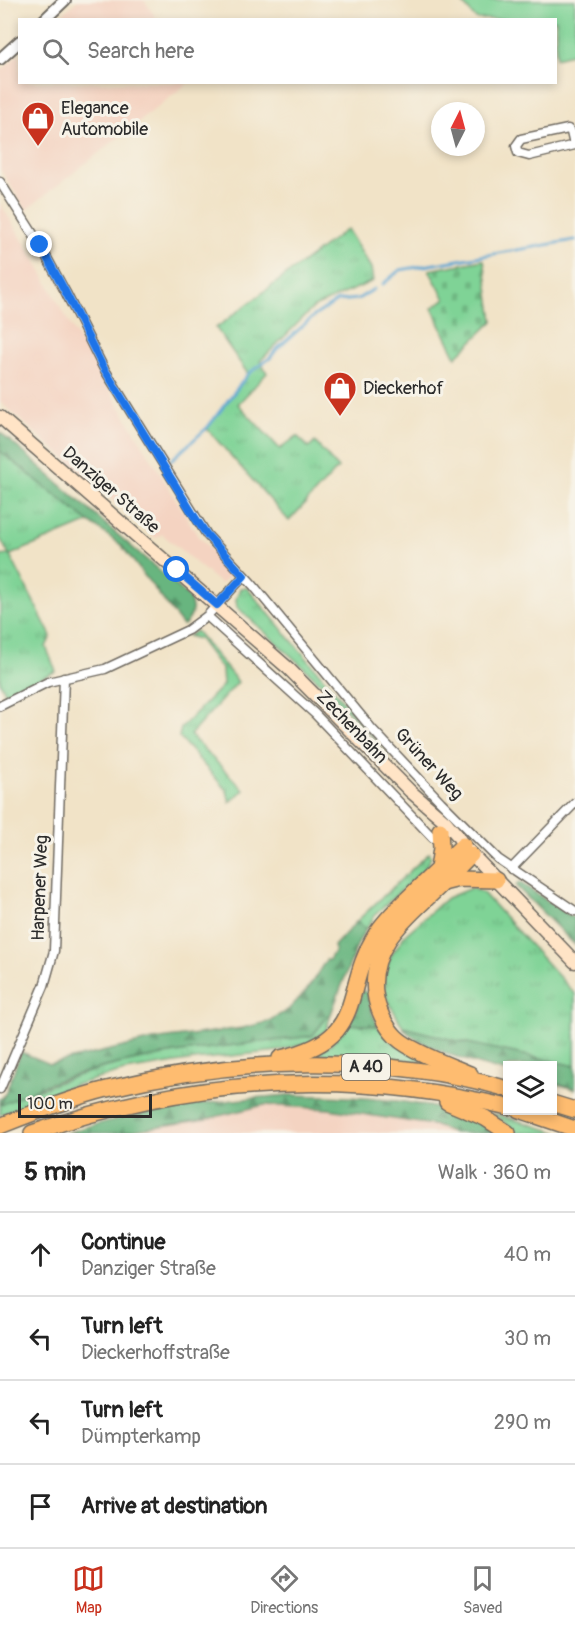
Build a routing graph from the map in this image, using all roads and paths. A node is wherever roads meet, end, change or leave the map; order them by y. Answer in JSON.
{"nodes":[{"id":1,"x":64,"y":0,"type":"edge"},
{"id":2,"x":46,"y":18,"type":"edge"},
{"id":3,"x":18,"y":43,"type":"edge"},
{"id":4,"x":0,"y":59,"type":"edge"},
{"id":5,"x":574,"y":145,"type":"edge"},
{"id":6,"x":0,"y":182,"type":"edge"},
{"id":7,"x":0,"y":417,"type":"edge"},
{"id":8,"x":244,"y":576,"type":"junction"},
{"id":9,"x":217,"y":605,"type":"junction"},
{"id":10,"x":207,"y":616,"type":"junction"},
{"id":11,"x":253,"y":637,"type":"joint"},
{"id":12,"x":64,"y":678,"type":"junction"},
{"id":13,"x":0,"y":706,"type":"edge"},
{"id":14,"x":410,"y":790,"type":"junction"},
{"id":15,"x":575,"y":803,"type":"edge"},
{"id":16,"x":437,"y":834,"type":"junction"},
{"id":17,"x":467,"y":850,"type":"junction"},
{"id":18,"x":511,"y":869,"type":"junction"},
{"id":19,"x":441,"y":876,"type":"junction"},
{"id":20,"x":496,"y":880,"type":"junction"},
{"id":21,"x":575,"y":911,"type":"edge"},
{"id":22,"x":575,"y":962,"type":"edge"},
{"id":23,"x":229,"y":1068,"type":"junction"},
{"id":24,"x":402,"y":1087,"type":"junction"},
{"id":25,"x":503,"y":1088,"type":"edge"},
{"id":26,"x":503,"y":1088,"type":"edge"},
{"id":27,"x":0,"y":1089,"type":"edge"},
{"id":28,"x":557,"y":1104,"type":"edge"},
{"id":29,"x":503,"y":1106,"type":"edge"},
{"id":30,"x":575,"y":1110,"type":"edge"},
{"id":31,"x":534,"y":1115,"type":"edge"},
{"id":32,"x":0,"y":1126,"type":"edge"},
{"id":33,"x":575,"y":1129,"type":"edge"},
{"id":34,"x":32,"y":1133,"type":"edge"},
{"id":35,"x":508,"y":1133,"type":"edge"}],
"edges":[{"from":1,"to":2,"type":"street"},
{"from":3,"to":4,"type":"street"},
{"from":5,"to":5,"type":"street"},
{"from":6,"to":8,"type":"street","name":"Grüner Weg"},
{"from":7,"to":9,"type":"main road","name":"Danziger Straße"},
{"from":8,"to":9,"type":"street"},
{"from":8,"to":18,"type":"street","name":"Grüner Weg"},
{"from":9,"to":10,"type":"street"},
{"from":9,"to":11,"type":"main road","name":"Danziger Straße"},
{"from":10,"to":12,"type":"street"},
{"from":10,"to":16,"type":"street","name":"Zechenbahn"},
{"from":11,"to":14,"type":"main road","name":"Zechenbahn"},
{"from":12,"to":13,"type":"street"},
{"from":12,"to":27,"type":"street","name":"Harpener Weg"},
{"from":14,"to":16,"type":"main road","name":"Zechenbahn"},
{"from":14,"to":17,"type":"main road","name":"Zechenbahn"},
{"from":15,"to":18,"type":"street"},
{"from":16,"to":17,"type":"main road","name":"Zechenbahn"},
{"from":16,"to":19,"type":"highway"},
{"from":17,"to":19,"type":"highway"},
{"from":17,"to":20,"type":"main road","name":"Zechenbahn"},
{"from":18,"to":21,"type":"street","name":"Grüner Weg"},
{"from":19,"to":20,"type":"highway"},
{"from":19,"to":23,"type":"highway"},
{"from":19,"to":25,"type":"highway"},
{"from":20,"to":22,"type":"main road","name":"Zechenbahn"},
{"from":23,"to":26,"type":"highway","number":"A 40"},
{"from":23,"to":32,"type":"highway","number":"A 40"},
{"from":24,"to":29,"type":"highway","number":"A 40"},
{"from":24,"to":34,"type":"highway","number":"A 40"},
{"from":24,"to":35,"type":"highway"},
{"from":28,"to":30,"type":"highway"},
{"from":31,"to":33,"type":"highway"}]}
